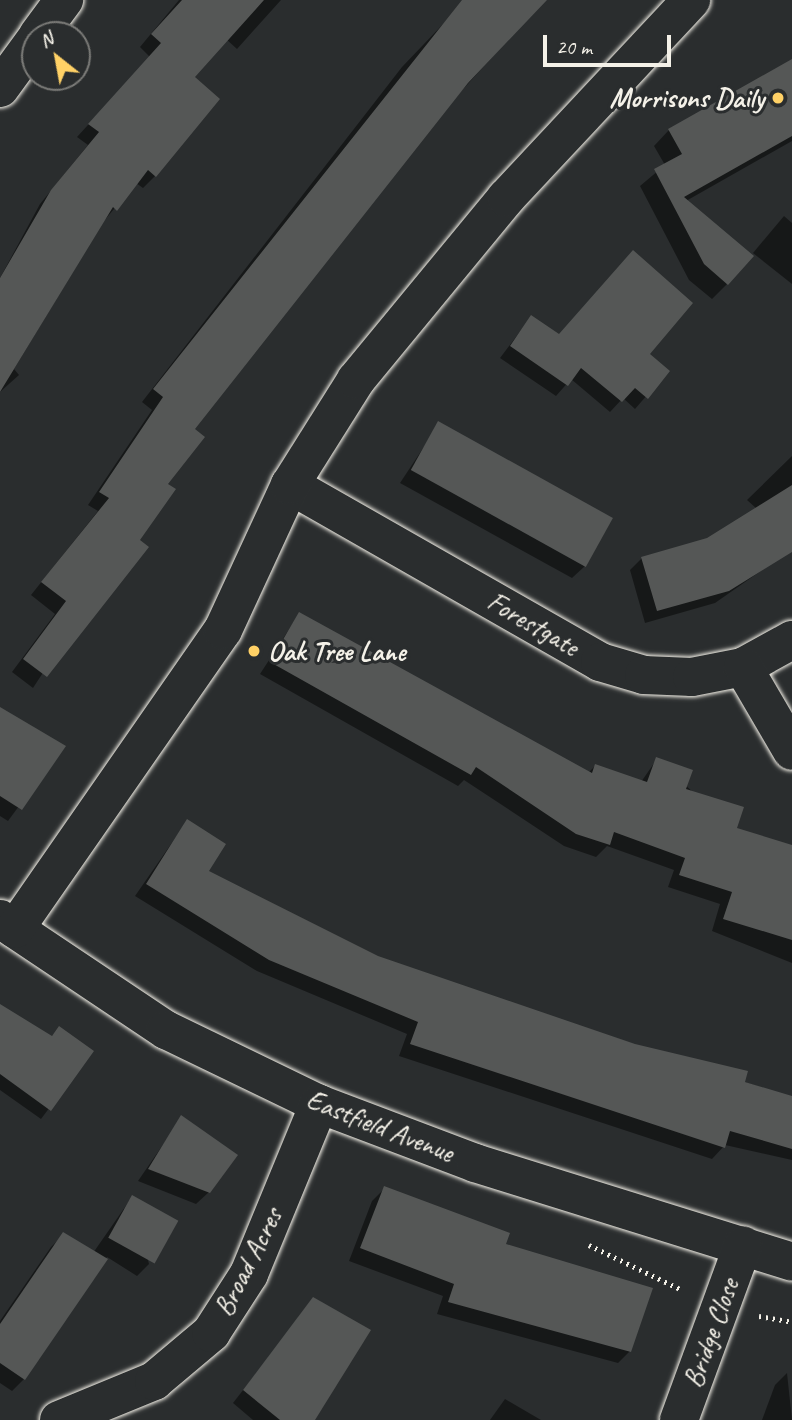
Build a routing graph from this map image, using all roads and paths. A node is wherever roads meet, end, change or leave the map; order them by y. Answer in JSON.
{"nodes":[{"id":1,"x":64,"y":0,"type":"edge"},
{"id":2,"x":691,"y":0,"type":"edge"},
{"id":3,"x":48,"y":21,"type":"edge"},
{"id":4,"x":21,"y":60,"type":"edge"},
{"id":5,"x":0,"y":89,"type":"edge"},
{"id":6,"x":290,"y":485,"type":"junction"},
{"id":7,"x":792,"y":640,"type":"edge"},
{"id":8,"x":743,"y":667,"type":"junction"},
{"id":9,"x":792,"y":751,"type":"edge"},
{"id":10,"x":8,"y":924,"type":"edge"},
{"id":11,"x":319,"y":1104,"type":"junction"},
{"id":12,"x":578,"y":1240,"type":"dead end"},
{"id":13,"x":743,"y":1245,"type":"junction"},
{"id":14,"x":792,"y":1262,"type":"edge"},
{"id":15,"x":721,"y":1308,"type":"junction"},
{"id":16,"x":792,"y":1322,"type":"edge"},
{"id":17,"x":59,"y":1420,"type":"edge"},
{"id":18,"x":679,"y":1420,"type":"edge"}],
"edges":[{"from":1,"to":3,"type":"street"},
{"from":2,"to":6,"type":"street"},
{"from":4,"to":5,"type":"street"},
{"from":6,"to":8,"type":"street","name":"Forestgate"},
{"from":6,"to":10,"type":"street"},
{"from":7,"to":8,"type":"street","name":"Forestgate"},
{"from":8,"to":9,"type":"street"},
{"from":10,"to":11,"type":"street","name":"Eastfield Avenue"},
{"from":11,"to":13,"type":"street","name":"Eastfield Avenue"},
{"from":11,"to":17,"type":"street","name":"Broad Acres"},
{"from":12,"to":15,"type":"path"},
{"from":13,"to":14,"type":"street","name":"Eastfield Avenue"},
{"from":13,"to":15,"type":"street","name":"Bridge Close"},
{"from":15,"to":16,"type":"path"},
{"from":15,"to":18,"type":"street","name":"Bridge Close"}]}
